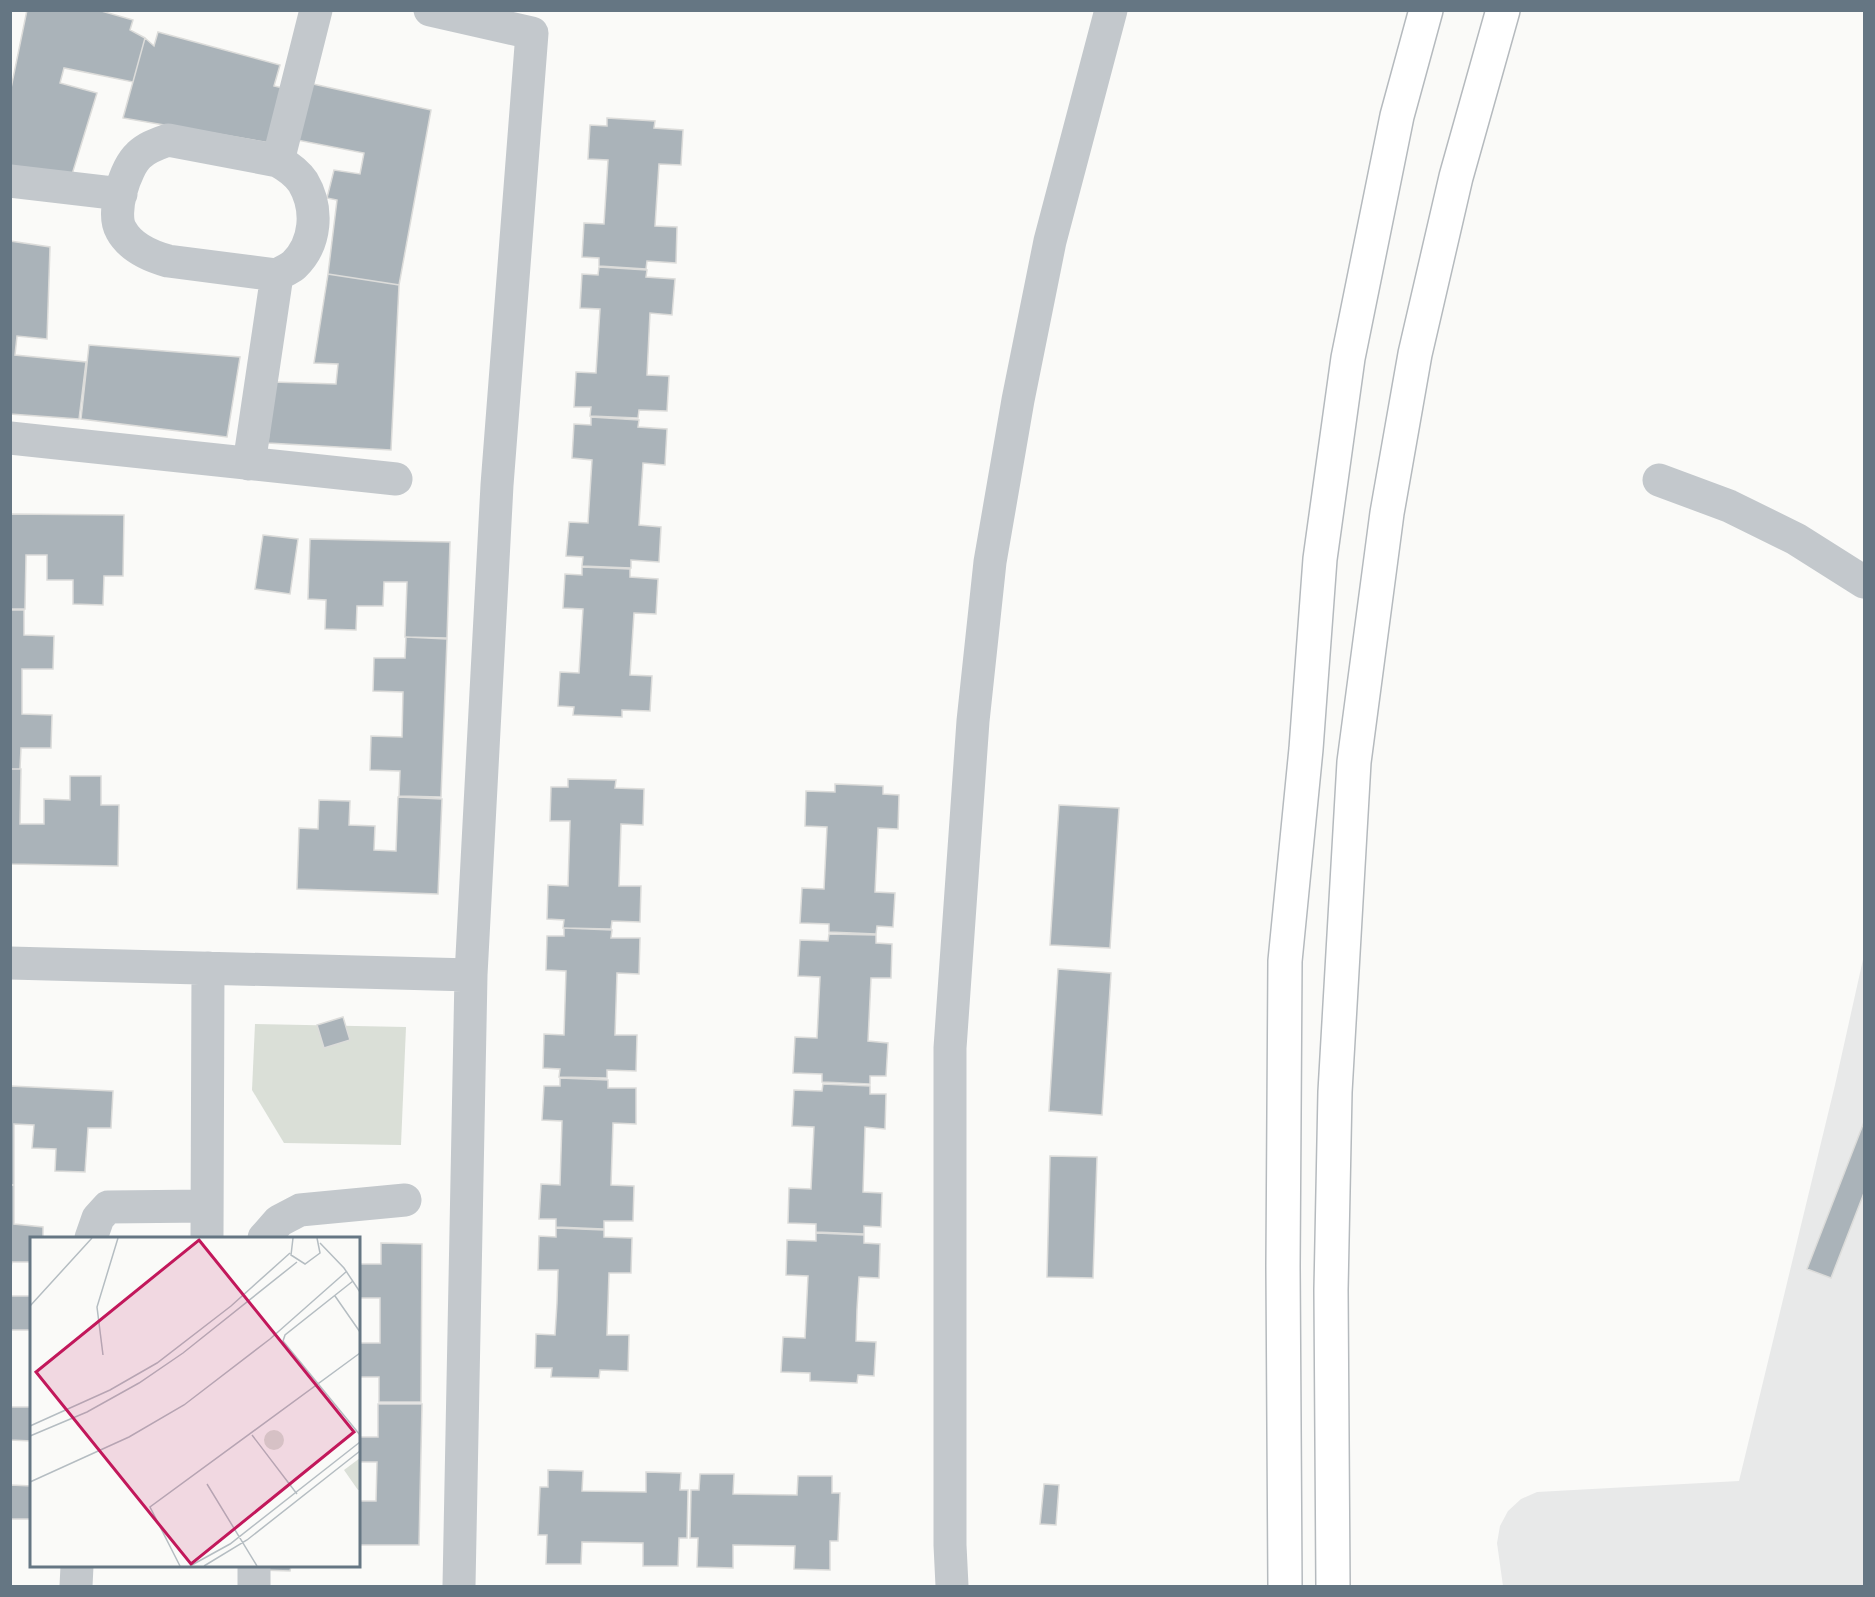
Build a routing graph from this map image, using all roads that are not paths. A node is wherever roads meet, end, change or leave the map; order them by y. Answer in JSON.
{"nodes":[{"id":1,"x":316,"y":10,"type":"edge"},
{"id":2,"x":430,"y":10,"type":"edge"},
{"id":3,"x":1111,"y":10,"type":"edge"},
{"id":4,"x":1426,"y":10,"type":"edge"},
{"id":5,"x":1503,"y":10,"type":"edge"},
{"id":6,"x":278,"y":161,"type":"junction"},
{"id":7,"x":10,"y":181,"type":"edge"},
{"id":8,"x":121,"y":194,"type":"junction"},
{"id":9,"x":277,"y":275,"type":"junction"},
{"id":10,"x":10,"y":438,"type":"edge"},
{"id":11,"x":249,"y":464,"type":"junction"},
{"id":12,"x":396,"y":479,"type":"dead end"},
{"id":13,"x":1659,"y":480,"type":"dead end"},
{"id":14,"x":1864,"y":582,"type":"edge"},
{"id":15,"x":10,"y":963,"type":"edge"},
{"id":16,"x":208,"y":968,"type":"junction"},
{"id":17,"x":471,"y":975,"type":"junction"},
{"id":18,"x":405,"y":1200,"type":"dead end"},
{"id":19,"x":207,"y":1206,"type":"junction"},
{"id":20,"x":92,"y":1237,"type":"edge"},
{"id":21,"x":207,"y":1237,"type":"edge"},
{"id":22,"x":266,"y":1237,"type":"edge"},
{"id":23,"x":77,"y":1567,"type":"edge"},
{"id":24,"x":254,"y":1567,"type":"edge"},
{"id":25,"x":76,"y":1587,"type":"edge"},
{"id":26,"x":254,"y":1587,"type":"edge"},
{"id":27,"x":459,"y":1587,"type":"edge"},
{"id":28,"x":952,"y":1587,"type":"edge"},
{"id":29,"x":1285,"y":1587,"type":"edge"},
{"id":30,"x":1333,"y":1587,"type":"edge"}],
"edges":[{"from":1,"to":6,"type":"street"},
{"from":2,"to":17,"type":"street"},
{"from":3,"to":28,"type":"street"},
{"from":4,"to":29,"type":"main road"},
{"from":5,"to":30,"type":"main road"},
{"from":6,"to":8,"type":"street"},
{"from":6,"to":9,"type":"street"},
{"from":7,"to":8,"type":"street"},
{"from":8,"to":9,"type":"street"},
{"from":9,"to":11,"type":"street"},
{"from":10,"to":11,"type":"street"},
{"from":11,"to":12,"type":"street"},
{"from":13,"to":14,"type":"street"},
{"from":15,"to":16,"type":"street"},
{"from":16,"to":17,"type":"street"},
{"from":16,"to":19,"type":"street"},
{"from":17,"to":27,"type":"street"},
{"from":18,"to":22,"type":"street"},
{"from":19,"to":20,"type":"street"},
{"from":19,"to":21,"type":"street"},
{"from":23,"to":25,"type":"street"},
{"from":24,"to":26,"type":"street"}]}
